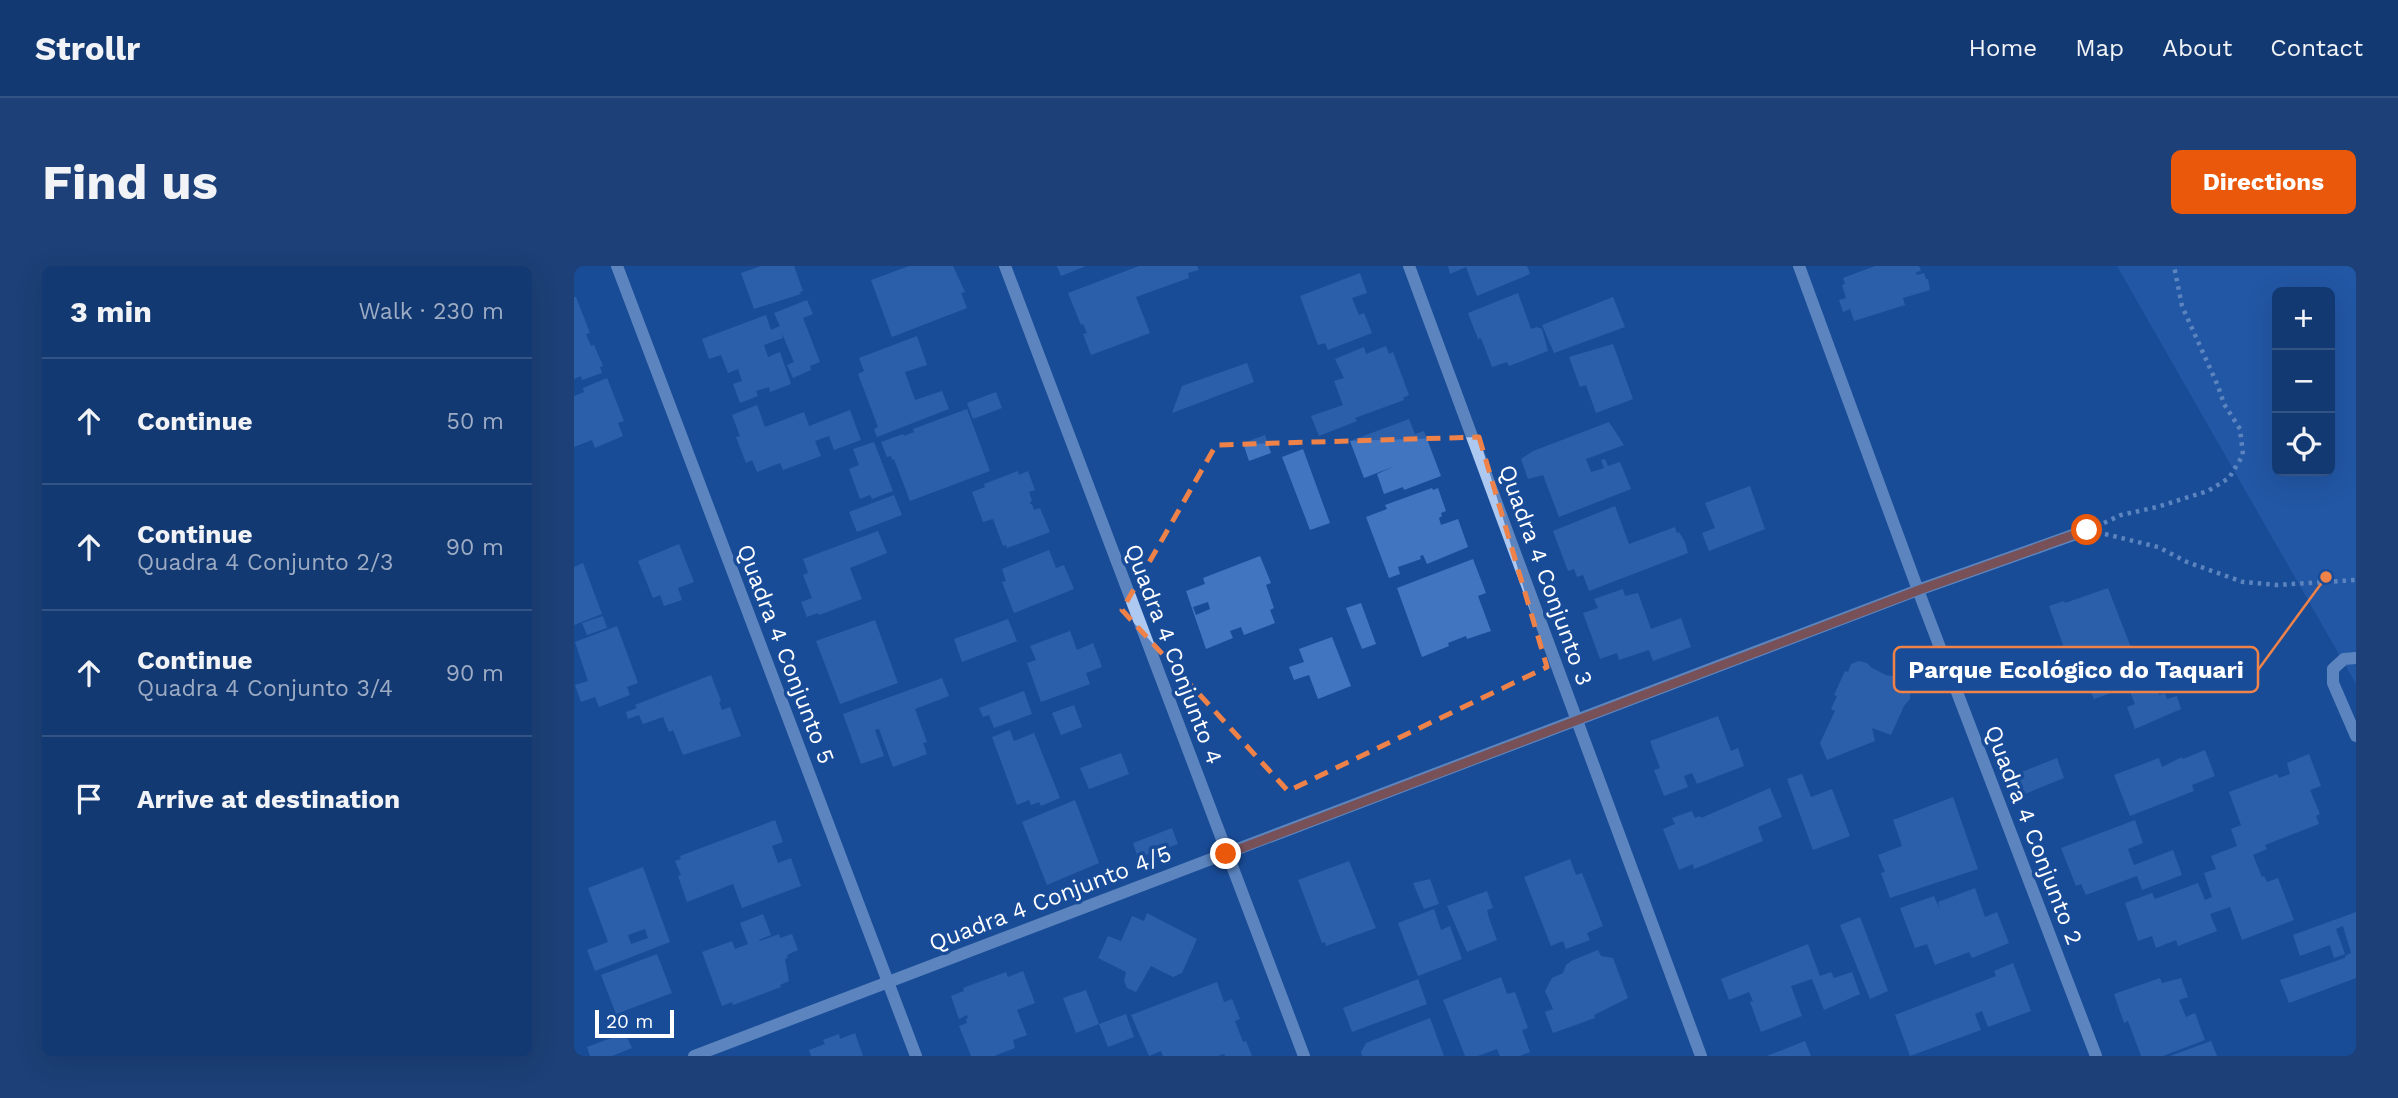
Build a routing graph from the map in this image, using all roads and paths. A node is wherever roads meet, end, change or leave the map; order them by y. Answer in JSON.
{"nodes":[{"id":1,"x":617,"y":266,"type":"edge"},
{"id":2,"x":1005,"y":266,"type":"edge"},
{"id":3,"x":1409,"y":266,"type":"edge"},
{"id":4,"x":1799,"y":266,"type":"edge"},
{"id":5,"x":2174,"y":266,"type":"edge"},
{"id":6,"x":2087,"y":530,"type":"junction"},
{"id":7,"x":2356,"y":580,"type":"edge"},
{"id":8,"x":1919,"y":590,"type":"junction"},
{"id":9,"x":2356,"y":658,"type":"edge"},
{"id":10,"x":1578,"y":720,"type":"junction"},
{"id":11,"x":2356,"y":736,"type":"edge"},
{"id":12,"x":1226,"y":854,"type":"junction"},
{"id":13,"x":888,"y":981,"type":"junction"},
{"id":14,"x":694,"y":1056,"type":"edge"},
{"id":15,"x":916,"y":1056,"type":"edge"},
{"id":16,"x":1304,"y":1056,"type":"edge"},
{"id":17,"x":1701,"y":1056,"type":"edge"},
{"id":18,"x":2096,"y":1056,"type":"edge"}],
"edges":[{"from":1,"to":13,"type":"street","name":"Quadra 4 Conjunto 5"},
{"from":2,"to":12,"type":"street","name":"Quadra 4 Conjunto 4"},
{"from":3,"to":10,"type":"street","name":"Quadra 4 Conjunto 3"},
{"from":4,"to":8,"type":"street"},
{"from":5,"to":6,"type":"path"},
{"from":6,"to":7,"type":"path"},
{"from":6,"to":8,"type":"street","name":"Quadra 4 Conjunto 4/5"},
{"from":8,"to":10,"type":"street","name":"Quadra 4 Conjunto 4/5"},
{"from":8,"to":18,"type":"street","name":"Quadra 4 Conjunto 2"},
{"from":9,"to":11,"type":"street"},
{"from":10,"to":12,"type":"street","name":"Quadra 4 Conjunto 4/5"},
{"from":10,"to":17,"type":"street","name":"Quadra 4 Conjunto 3"},
{"from":12,"to":13,"type":"street","name":"Quadra 4 Conjunto 4/5"},
{"from":12,"to":16,"type":"street","name":"Quadra 4 Conjunto 4"},
{"from":13,"to":14,"type":"street","name":"Quadra 4 Conjunto 4/5"},
{"from":13,"to":15,"type":"street","name":"Quadra 4 Conjunto 5"}]}
